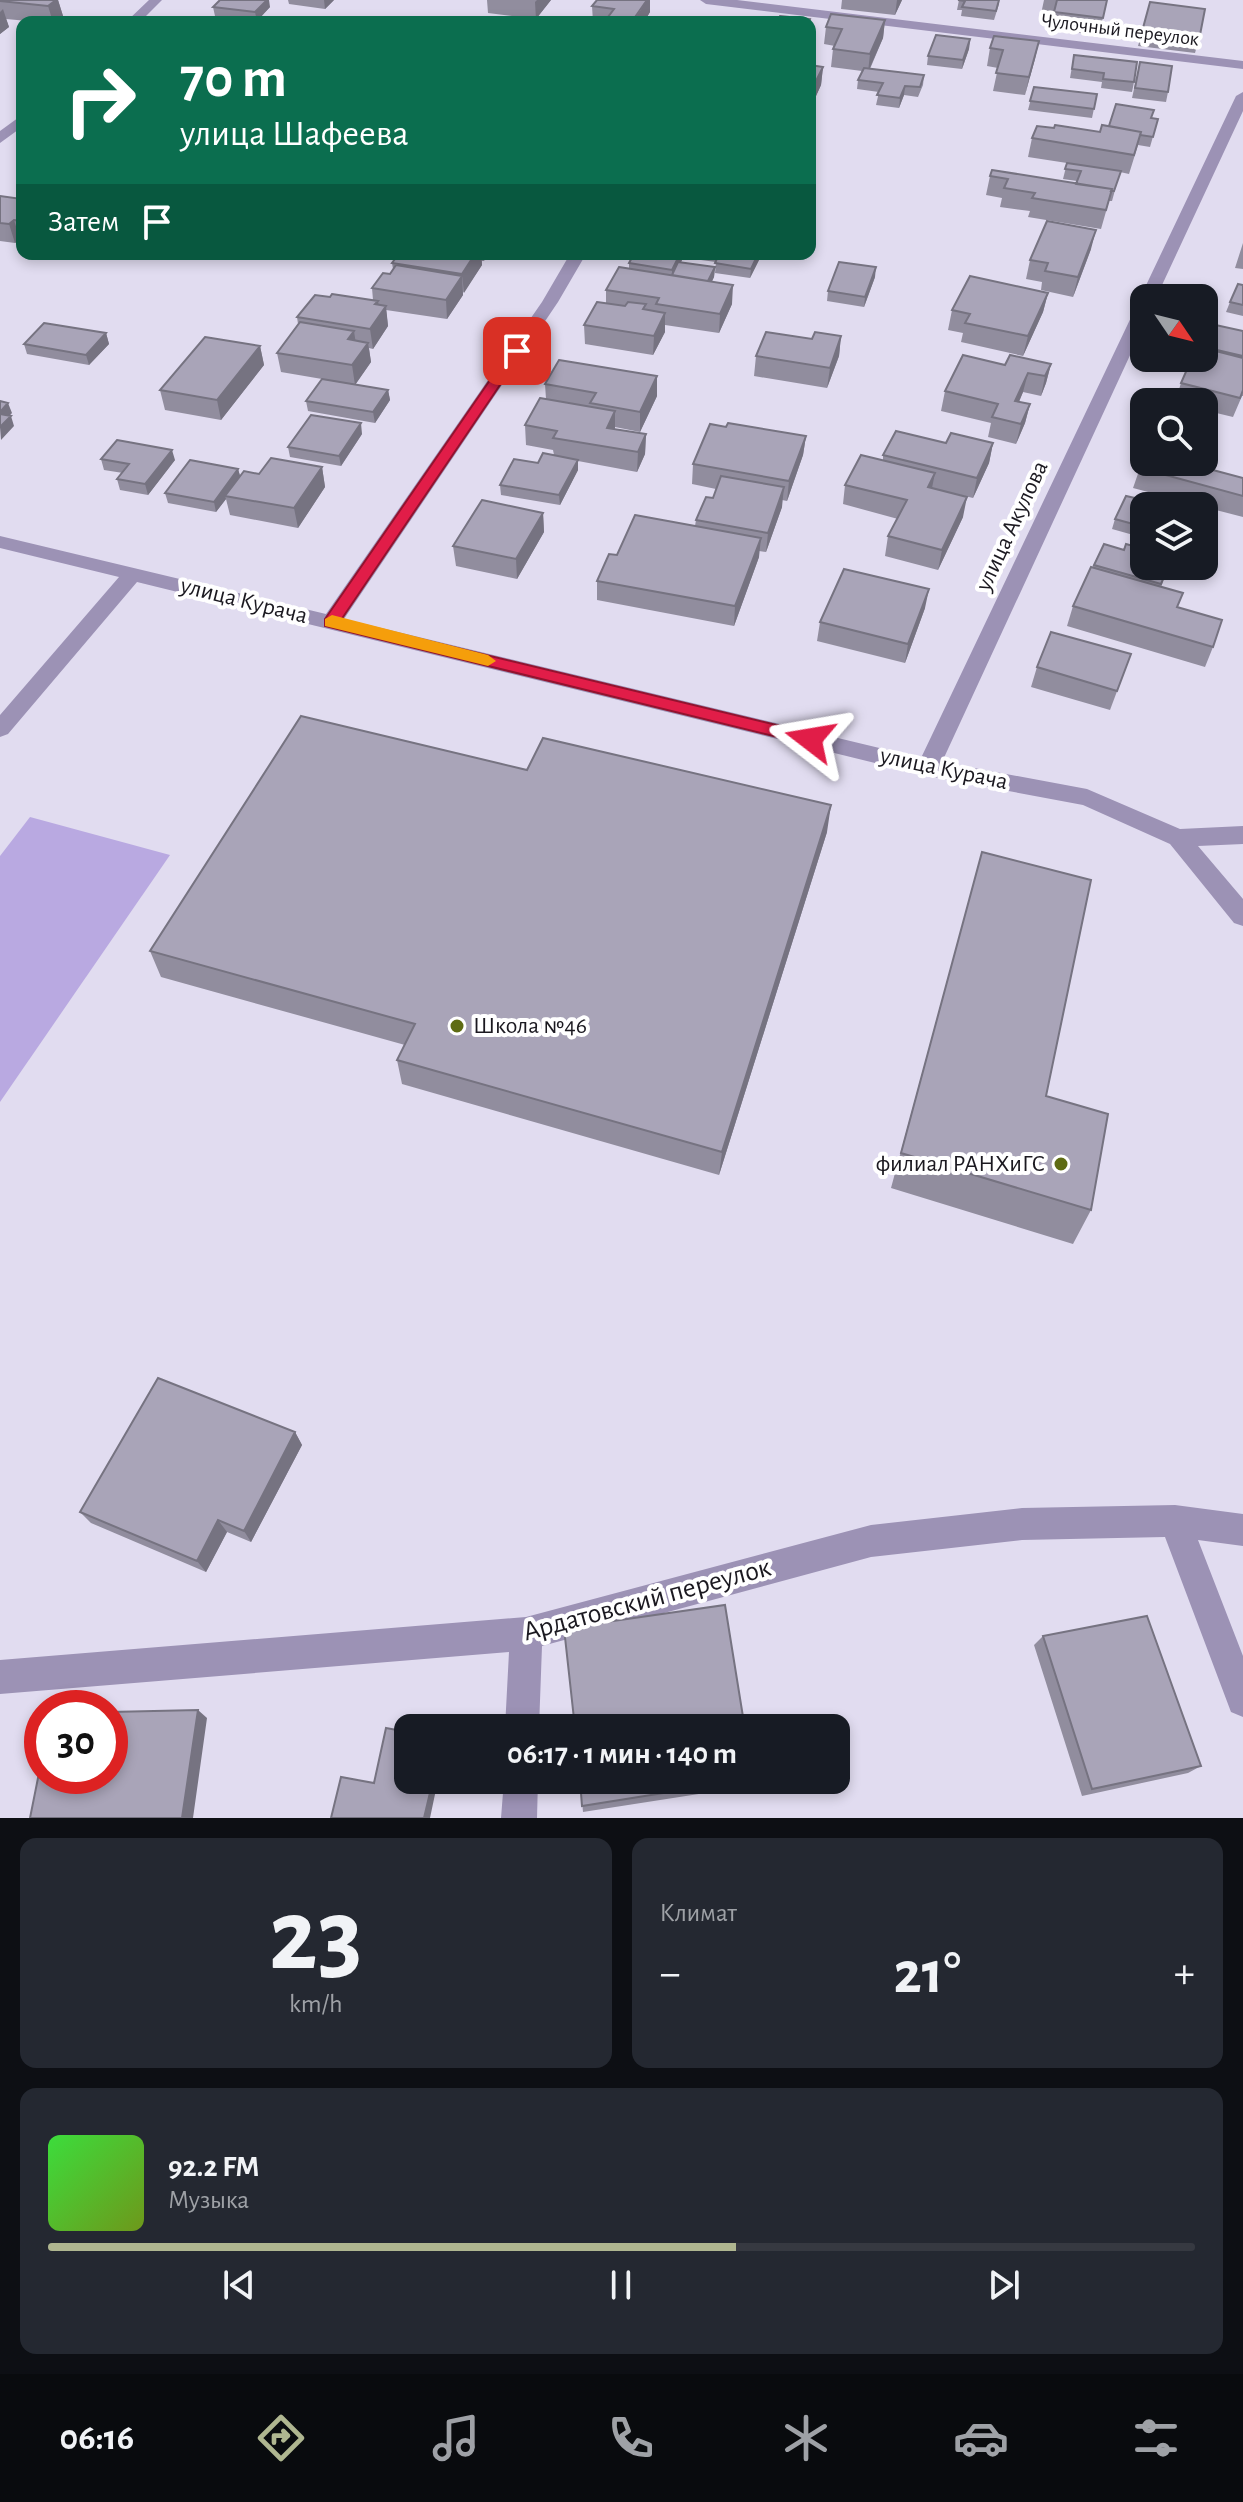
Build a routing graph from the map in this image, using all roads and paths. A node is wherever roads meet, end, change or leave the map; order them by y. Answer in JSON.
{"nodes":[{"id":1,"x":156,"y":0,"type":"edge"},
{"id":2,"x":706,"y":0,"type":"edge"},
{"id":3,"x":722,"y":5,"type":"edge"},
{"id":4,"x":139,"y":16,"type":"edge"},
{"id":5,"x":1243,"y":65,"type":"edge"},
{"id":6,"x":1243,"y":96,"type":"edge"},
{"id":7,"x":16,"y":124,"type":"edge"},
{"id":8,"x":0,"y":139,"type":"edge"},
{"id":9,"x":574,"y":260,"type":"edge"},
{"id":10,"x":1155,"y":284,"type":"edge"},
{"id":11,"x":1130,"y":337,"type":"edge"},
{"id":12,"x":0,"y":542,"type":"edge"},
{"id":13,"x":133,"y":574,"type":"junction"},
{"id":14,"x":331,"y":622,"type":"junction"},
{"id":15,"x":0,"y":729,"type":"edge"},
{"id":16,"x":928,"y":768,"type":"junction"},
{"id":17,"x":1243,"y":835,"type":"edge"},
{"id":18,"x":1178,"y":838,"type":"junction"},
{"id":19,"x":1243,"y":916,"type":"edge"},
{"id":20,"x":1175,"y":1521,"type":"junction"},
{"id":21,"x":1243,"y":1530,"type":"edge"},
{"id":22,"x":526,"y":1634,"type":"junction"},
{"id":23,"x":0,"y":1677,"type":"edge"},
{"id":24,"x":1243,"y":1700,"type":"edge"},
{"id":25,"x":523,"y":1714,"type":"edge"},
{"id":26,"x":520,"y":1794,"type":"edge"},
{"id":27,"x":519,"y":1818,"type":"edge"}],
"edges":[{"from":1,"to":4,"type":"street"},
{"from":2,"to":3,"type":"street","name":"Чулочный переулок"},
{"from":3,"to":5,"type":"street","name":"Чулочный переулок"},
{"from":6,"to":10,"type":"street"},
{"from":7,"to":8,"type":"street"},
{"from":9,"to":14,"type":"street"},
{"from":11,"to":16,"type":"street","name":"улица Акулова"},
{"from":12,"to":13,"type":"street","name":"улица Курача"},
{"from":13,"to":14,"type":"street","name":"улица Курача"},
{"from":13,"to":15,"type":"street"},
{"from":14,"to":16,"type":"street","name":"улица Курача"},
{"from":16,"to":18,"type":"street","name":"улица Курача"},
{"from":17,"to":18,"type":"street"},
{"from":18,"to":19,"type":"street","name":"улица Курача"},
{"from":20,"to":21,"type":"street","name":"Ардатовский переулок"},
{"from":20,"to":22,"type":"street","name":"Ардатовский переулок"},
{"from":20,"to":24,"type":"street"},
{"from":22,"to":23,"type":"street","name":"Ардатовский переулок"},
{"from":22,"to":25,"type":"street"},
{"from":26,"to":27,"type":"street"}]}
